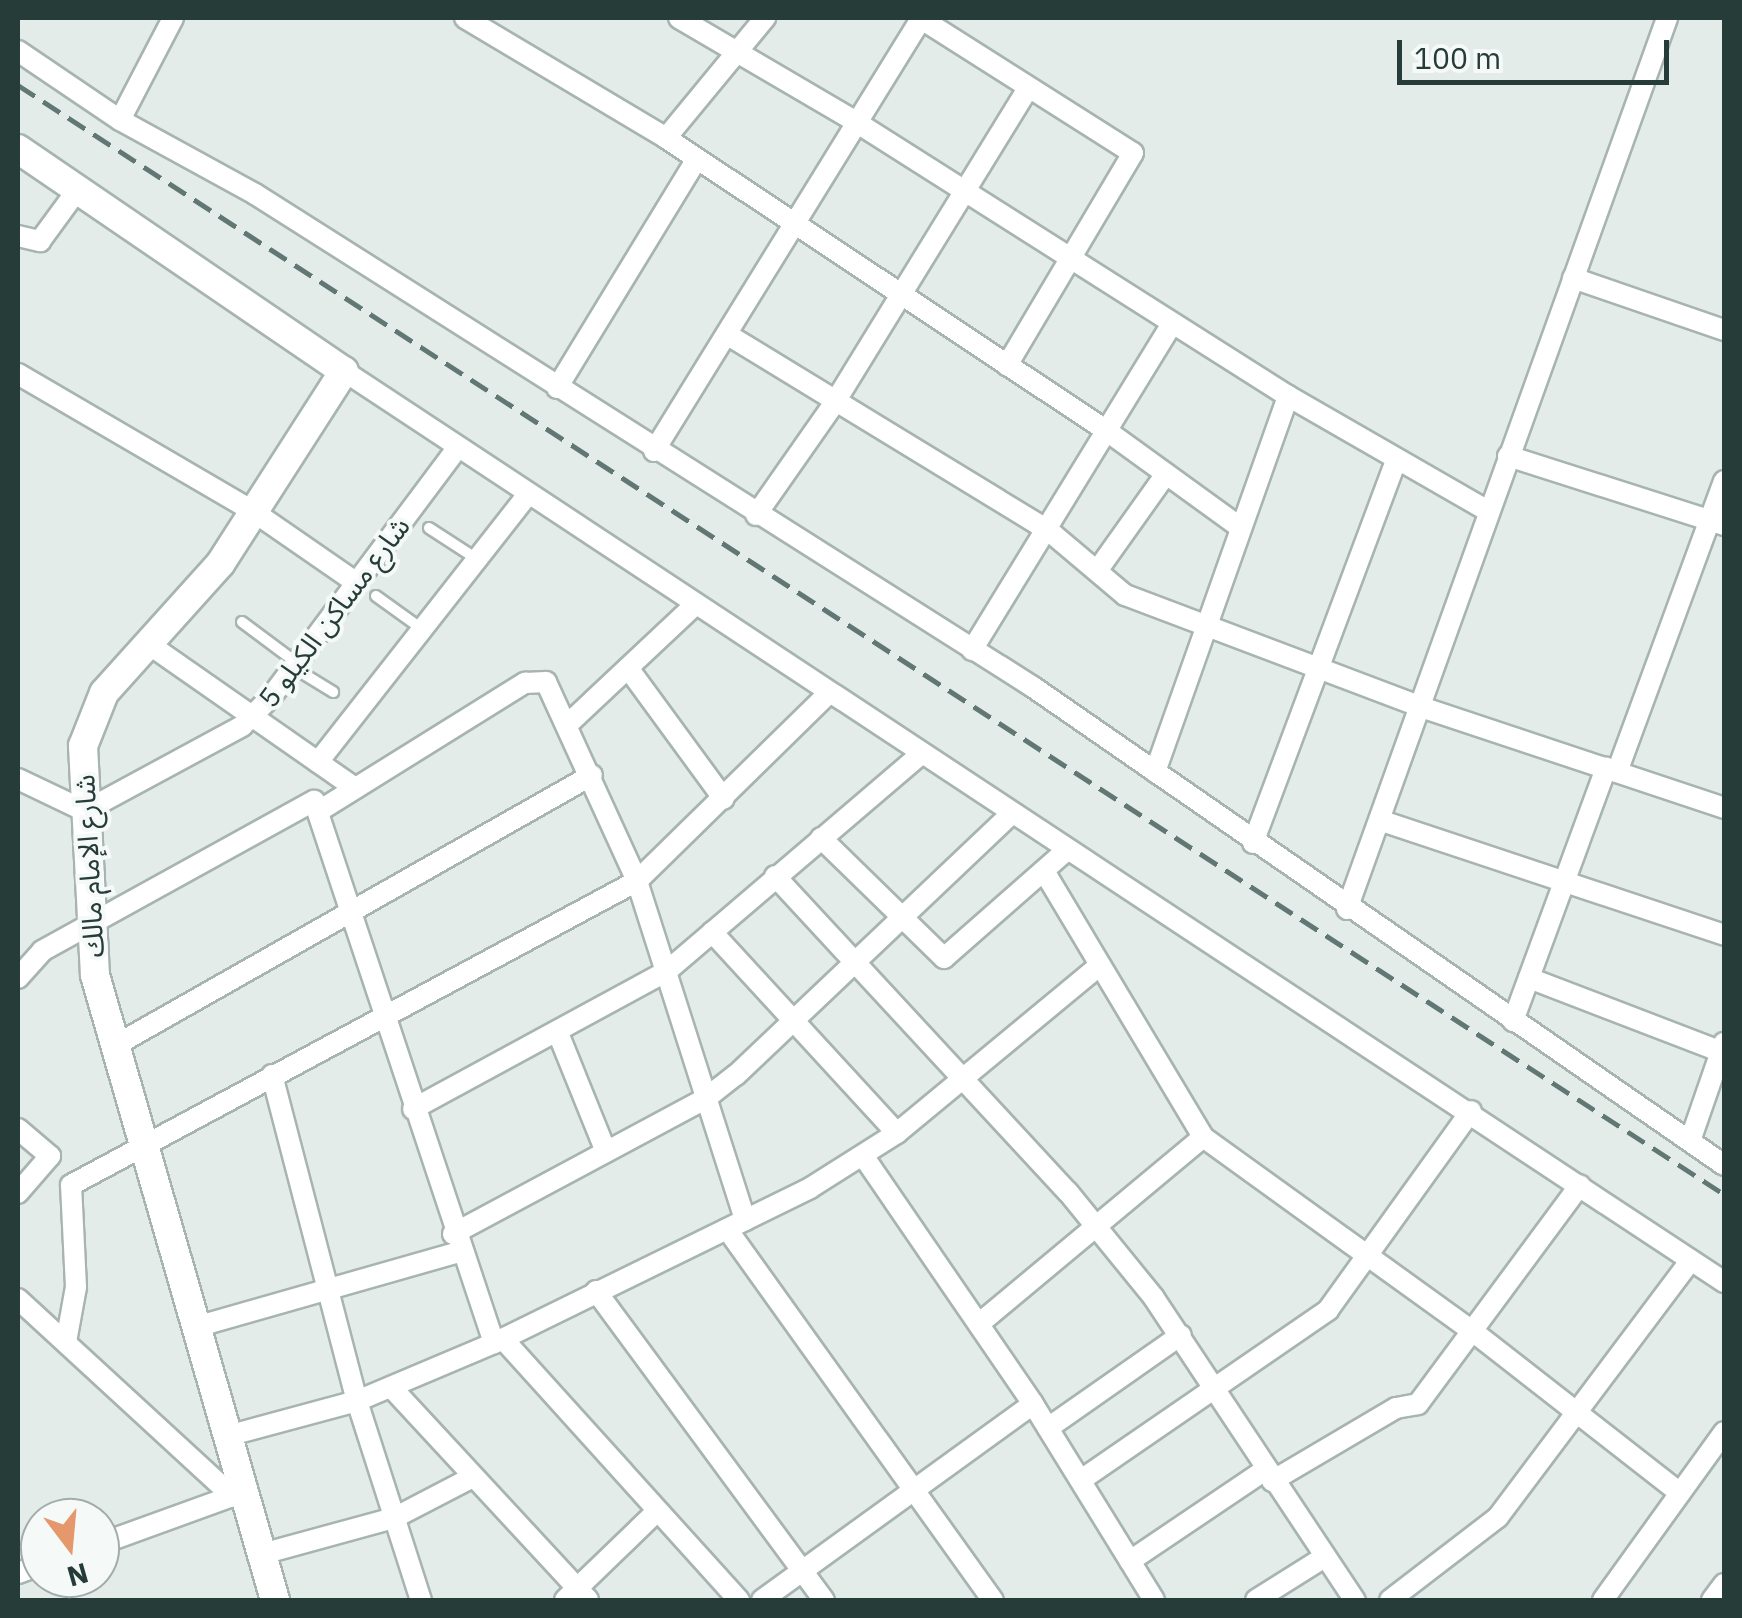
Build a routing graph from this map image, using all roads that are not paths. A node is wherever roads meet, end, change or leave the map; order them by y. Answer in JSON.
{"nodes":[{"id":1,"x":173,"y":18,"type":"edge"},
{"id":2,"x":465,"y":18,"type":"edge"},
{"id":3,"x":679,"y":18,"type":"edge"},
{"id":4,"x":765,"y":18,"type":"edge"},
{"id":5,"x":920,"y":18,"type":"edge"},
{"id":6,"x":1667,"y":18,"type":"edge"},
{"id":7,"x":738,"y":51,"type":"junction"},
{"id":8,"x":18,"y":52,"type":"edge"},
{"id":9,"x":1027,"y":90,"type":"junction"},
{"id":10,"x":120,"y":120,"type":"junction"},
{"id":11,"x":856,"y":122,"type":"junction"},
{"id":12,"x":666,"y":138,"type":"junction"},
{"id":13,"x":18,"y":149,"type":"edge"},
{"id":14,"x":697,"y":160,"type":"junction"},
{"id":15,"x":78,"y":189,"type":"junction"},
{"id":16,"x":964,"y":192,"type":"junction"},
{"id":17,"x":796,"y":225,"type":"junction"},
{"id":18,"x":18,"y":236,"type":"edge"},
{"id":19,"x":1069,"y":257,"type":"junction"},
{"id":20,"x":1573,"y":278,"type":"junction"},
{"id":21,"x":901,"y":294,"type":"junction"},
{"id":22,"x":1172,"y":322,"type":"junction"},
{"id":23,"x":1724,"y":330,"type":"edge"},
{"id":24,"x":728,"y":335,"type":"junction"},
{"id":25,"x":1007,"y":365,"type":"junction"},
{"id":26,"x":344,"y":371,"type":"junction"},
{"id":27,"x":18,"y":374,"type":"edge"},
{"id":28,"x":557,"y":388,"type":"junction"},
{"id":29,"x":1288,"y":396,"type":"junction"},
{"id":30,"x":834,"y":402,"type":"junction"},
{"id":31,"x":1107,"y":432,"type":"junction"},
{"id":32,"x":458,"y":447,"type":"junction"},
{"id":33,"x":654,"y":450,"type":"junction"},
{"id":34,"x":1508,"y":456,"type":"junction"},
{"id":35,"x":1396,"y":460,"type":"junction"},
{"id":36,"x":1166,"y":474,"type":"junction"},
{"id":37,"x":1724,"y":482,"type":"edge"},
{"id":38,"x":528,"y":494,"type":"junction"},
{"id":39,"x":1488,"y":511,"type":"junction"},
{"id":40,"x":254,"y":512,"type":"junction"},
{"id":41,"x":756,"y":515,"type":"junction"},
{"id":42,"x":1718,"y":523,"type":"edge"},
{"id":43,"x":429,"y":528,"type":"dead end"},
{"id":44,"x":1240,"y":528,"type":"junction"},
{"id":45,"x":1048,"y":530,"type":"junction"},
{"id":46,"x":477,"y":559,"type":"junction"},
{"id":47,"x":1097,"y":571,"type":"junction"},
{"id":48,"x":357,"y":583,"type":"junction"},
{"id":49,"x":376,"y":596,"type":"dead end"},
{"id":50,"x":695,"y":605,"type":"junction"},
{"id":51,"x":242,"y":622,"type":"dead end"},
{"id":52,"x":422,"y":629,"type":"junction"},
{"id":53,"x":1205,"y":630,"type":"junction"},
{"id":54,"x":150,"y":644,"type":"junction"},
{"id":55,"x":972,"y":650,"type":"junction"},
{"id":56,"x":295,"y":665,"type":"junction"},
{"id":57,"x":628,"y":668,"type":"junction"},
{"id":58,"x":1318,"y":670,"type":"junction"},
{"id":59,"x":333,"y":692,"type":"dead end"},
{"id":60,"x":828,"y":694,"type":"junction"},
{"id":61,"x":1424,"y":708,"type":"junction"},
{"id":62,"x":254,"y":717,"type":"junction"},
{"id":63,"x":568,"y":725,"type":"junction"},
{"id":64,"x":920,"y":755,"type":"junction"},
{"id":65,"x":318,"y":762,"type":"junction"},
{"id":66,"x":1611,"y":770,"type":"junction"},
{"id":67,"x":1155,"y":772,"type":"junction"},
{"id":68,"x":592,"y":775,"type":"junction"},
{"id":69,"x":18,"y":779,"type":"edge"},
{"id":70,"x":356,"y":788,"type":"junction"},
{"id":71,"x":724,"y":799,"type":"junction"},
{"id":72,"x":1724,"y":808,"type":"edge"},
{"id":73,"x":85,"y":811,"type":"junction"},
{"id":74,"x":319,"y":811,"type":"junction"},
{"id":75,"x":1010,"y":814,"type":"junction"},
{"id":76,"x":1382,"y":821,"type":"junction"},
{"id":77,"x":821,"y":838,"type":"junction"},
{"id":78,"x":1253,"y":843,"type":"junction"},
{"id":79,"x":1067,"y":850,"type":"junction"},
{"id":80,"x":1044,"y":871,"type":"junction"},
{"id":81,"x":775,"y":876,"type":"junction"},
{"id":82,"x":637,"y":881,"type":"junction"},
{"id":83,"x":1563,"y":881,"type":"junction"},
{"id":84,"x":1347,"y":908,"type":"junction"},
{"id":85,"x":351,"y":913,"type":"junction"},
{"id":86,"x":902,"y":918,"type":"junction"},
{"id":87,"x":89,"y":928,"type":"junction"},
{"id":88,"x":712,"y":932,"type":"junction"},
{"id":89,"x":1724,"y":935,"type":"edge"},
{"id":90,"x":855,"y":963,"type":"junction"},
{"id":91,"x":1099,"y":966,"type":"junction"},
{"id":92,"x":666,"y":971,"type":"junction"},
{"id":93,"x":18,"y":978,"type":"edge"},
{"id":94,"x":1529,"y":978,"type":"junction"},
{"id":95,"x":383,"y":1016,"type":"junction"},
{"id":96,"x":1513,"y":1021,"type":"junction"},
{"id":97,"x":794,"y":1023,"type":"junction"},
{"id":98,"x":558,"y":1033,"type":"junction"},
{"id":99,"x":116,"y":1046,"type":"junction"},
{"id":100,"x":1723,"y":1049,"type":"edge"},
{"id":101,"x":272,"y":1075,"type":"junction"},
{"id":102,"x":963,"y":1077,"type":"junction"},
{"id":103,"x":704,"y":1099,"type":"junction"},
{"id":104,"x":413,"y":1110,"type":"junction"},
{"id":105,"x":1471,"y":1111,"type":"junction"},
{"id":106,"x":18,"y":1129,"type":"edge"},
{"id":107,"x":897,"y":1133,"type":"junction"},
{"id":108,"x":1203,"y":1137,"type":"junction"},
{"id":109,"x":1690,"y":1141,"type":"junction"},
{"id":110,"x":142,"y":1143,"type":"junction"},
{"id":111,"x":606,"y":1152,"type":"junction"},
{"id":112,"x":864,"y":1156,"type":"junction"},
{"id":113,"x":1724,"y":1165,"type":"edge"},
{"id":114,"x":1580,"y":1186,"type":"junction"},
{"id":115,"x":18,"y":1193,"type":"edge"},
{"id":116,"x":736,"y":1224,"type":"junction"},
{"id":117,"x":1096,"y":1227,"type":"junction"},
{"id":118,"x":456,"y":1243,"type":"junction"},
{"id":119,"x":1371,"y":1256,"type":"junction"},
{"id":120,"x":1691,"y":1260,"type":"junction"},
{"id":121,"x":1724,"y":1282,"type":"edge"},
{"id":122,"x":328,"y":1291,"type":"junction"},
{"id":123,"x":596,"y":1291,"type":"junction"},
{"id":124,"x":20,"y":1306,"type":"edge"},
{"id":125,"x":980,"y":1323,"type":"junction"},
{"id":126,"x":196,"y":1328,"type":"junction"},
{"id":127,"x":1474,"y":1333,"type":"junction"},
{"id":128,"x":1181,"y":1335,"type":"junction"},
{"id":129,"x":498,"y":1341,"type":"junction"},
{"id":130,"x":66,"y":1342,"type":"junction"},
{"id":131,"x":391,"y":1387,"type":"junction"},
{"id":132,"x":1214,"y":1387,"type":"junction"},
{"id":133,"x":357,"y":1402,"type":"junction"},
{"id":134,"x":1033,"y":1404,"type":"junction"},
{"id":135,"x":1578,"y":1415,"type":"junction"},
{"id":136,"x":1048,"y":1428,"type":"junction"},
{"id":137,"x":1724,"y":1432,"type":"edge"},
{"id":138,"x":227,"y":1436,"type":"junction"},
{"id":139,"x":1269,"y":1476,"type":"junction"},
{"id":140,"x":471,"y":1478,"type":"junction"},
{"id":141,"x":1080,"y":1480,"type":"junction"},
{"id":142,"x":911,"y":1489,"type":"junction"},
{"id":143,"x":1680,"y":1493,"type":"junction"},
{"id":144,"x":238,"y":1494,"type":"junction"},
{"id":145,"x":654,"y":1514,"type":"junction"},
{"id":146,"x":394,"y":1518,"type":"junction"},
{"id":147,"x":120,"y":1537,"type":"edge"},
{"id":148,"x":262,"y":1554,"type":"junction"},
{"id":149,"x":1323,"y":1558,"type":"junction"},
{"id":150,"x":1130,"y":1560,"type":"junction"},
{"id":151,"x":802,"y":1569,"type":"junction"},
{"id":152,"x":1724,"y":1584,"type":"edge"},
{"id":153,"x":577,"y":1597,"type":"edge"},
{"id":154,"x":732,"y":1598,"type":"edge"},
{"id":155,"x":272,"y":1600,"type":"edge"},
{"id":156,"x":420,"y":1600,"type":"edge"},
{"id":157,"x":762,"y":1600,"type":"edge"},
{"id":158,"x":824,"y":1600,"type":"edge"},
{"id":159,"x":993,"y":1600,"type":"edge"},
{"id":160,"x":1154,"y":1600,"type":"edge"},
{"id":161,"x":1256,"y":1600,"type":"edge"},
{"id":162,"x":1355,"y":1600,"type":"edge"},
{"id":163,"x":1390,"y":1600,"type":"edge"},
{"id":164,"x":1603,"y":1600,"type":"edge"},
{"id":165,"x":1712,"y":1600,"type":"edge"}],
"edges":[{"from":1,"to":10,"type":"street"},
{"from":2,"to":12,"type":"street"},
{"from":3,"to":7,"type":"street"},
{"from":4,"to":7,"type":"street"},
{"from":5,"to":9,"type":"street"},
{"from":5,"to":11,"type":"street"},
{"from":6,"to":20,"type":"street"},
{"from":7,"to":11,"type":"street"},
{"from":7,"to":12,"type":"street"},
{"from":8,"to":10,"type":"street"},
{"from":9,"to":16,"type":"street"},
{"from":9,"to":19,"type":"street"},
{"from":10,"to":28,"type":"street"},
{"from":11,"to":16,"type":"street"},
{"from":11,"to":17,"type":"street"},
{"from":12,"to":14,"type":"street"},
{"from":13,"to":15,"type":"street"},
{"from":14,"to":17,"type":"street"},
{"from":14,"to":28,"type":"street"},
{"from":15,"to":18,"type":"street"},
{"from":15,"to":26,"type":"street"},
{"from":16,"to":19,"type":"street"},
{"from":16,"to":21,"type":"street"},
{"from":17,"to":21,"type":"street"},
{"from":17,"to":24,"type":"street"},
{"from":19,"to":22,"type":"street"},
{"from":19,"to":25,"type":"street"},
{"from":20,"to":23,"type":"street"},
{"from":20,"to":34,"type":"street"},
{"from":21,"to":25,"type":"street"},
{"from":21,"to":30,"type":"street"},
{"from":22,"to":29,"type":"street"},
{"from":22,"to":31,"type":"street"},
{"from":24,"to":30,"type":"street"},
{"from":24,"to":33,"type":"street"},
{"from":25,"to":31,"type":"street"},
{"from":26,"to":32,"type":"street"},
{"from":26,"to":40,"type":"street","name":"شارع الإمام مالك"},
{"from":27,"to":40,"type":"street"},
{"from":28,"to":33,"type":"street"},
{"from":29,"to":35,"type":"street"},
{"from":29,"to":44,"type":"street"},
{"from":30,"to":41,"type":"street"},
{"from":30,"to":45,"type":"street"},
{"from":31,"to":36,"type":"street"},
{"from":31,"to":45,"type":"street"},
{"from":32,"to":38,"type":"street"},
{"from":32,"to":48,"type":"street","name":"شارع مساكن الكيلو 5"},
{"from":33,"to":41,"type":"street"},
{"from":34,"to":39,"type":"street"},
{"from":34,"to":42,"type":"street"},
{"from":35,"to":39,"type":"street"},
{"from":35,"to":58,"type":"street"},
{"from":36,"to":44,"type":"street"},
{"from":36,"to":47,"type":"street"},
{"from":37,"to":42,"type":"street"},
{"from":38,"to":46,"type":"street"},
{"from":38,"to":50,"type":"street"},
{"from":39,"to":61,"type":"street"},
{"from":40,"to":48,"type":"street"},
{"from":40,"to":54,"type":"street","name":"شارع الإمام مالك"},
{"from":41,"to":55,"type":"street"},
{"from":42,"to":66,"type":"street"},
{"from":43,"to":46,"type":"lane"},
{"from":44,"to":53,"type":"street"},
{"from":45,"to":47,"type":"street"},
{"from":45,"to":55,"type":"street"},
{"from":46,"to":52,"type":"street"},
{"from":47,"to":53,"type":"street"},
{"from":48,"to":56,"type":"street","name":"شارع مساكن الكيلو 5"},
{"from":49,"to":52,"type":"lane"},
{"from":50,"to":57,"type":"street"},
{"from":50,"to":60,"type":"street"},
{"from":51,"to":56,"type":"lane"},
{"from":52,"to":65,"type":"street"},
{"from":53,"to":58,"type":"street"},
{"from":53,"to":67,"type":"street"},
{"from":54,"to":62,"type":"street"},
{"from":54,"to":73,"type":"street","name":"شارع الإمام مالك"},
{"from":55,"to":67,"type":"street"},
{"from":56,"to":59,"type":"lane"},
{"from":56,"to":62,"type":"street","name":"شارع مساكن الكيلو 5"},
{"from":57,"to":63,"type":"street"},
{"from":57,"to":71,"type":"street"},
{"from":58,"to":61,"type":"street"},
{"from":58,"to":78,"type":"street"},
{"from":60,"to":64,"type":"street"},
{"from":60,"to":71,"type":"street"},
{"from":61,"to":66,"type":"street"},
{"from":61,"to":76,"type":"street"},
{"from":62,"to":65,"type":"street"},
{"from":62,"to":73,"type":"street","name":"شارع مساكن الكيلو 5"},
{"from":63,"to":68,"type":"street"},
{"from":63,"to":70,"type":"street"},
{"from":64,"to":75,"type":"street"},
{"from":64,"to":77,"type":"street"},
{"from":65,"to":70,"type":"street"},
{"from":66,"to":72,"type":"street"},
{"from":66,"to":83,"type":"street"},
{"from":67,"to":78,"type":"street"},
{"from":68,"to":82,"type":"street"},
{"from":68,"to":85,"type":"street"},
{"from":69,"to":73,"type":"street"},
{"from":70,"to":74,"type":"street"},
{"from":71,"to":82,"type":"street"},
{"from":73,"to":87,"type":"street","name":"شارع الإمام مالك"},
{"from":74,"to":85,"type":"street"},
{"from":74,"to":87,"type":"street"},
{"from":75,"to":79,"type":"street"},
{"from":75,"to":86,"type":"street"},
{"from":76,"to":83,"type":"street"},
{"from":76,"to":84,"type":"street"},
{"from":77,"to":81,"type":"street"},
{"from":77,"to":86,"type":"street"},
{"from":78,"to":84,"type":"street"},
{"from":79,"to":80,"type":"street"},
{"from":79,"to":105,"type":"street"},
{"from":80,"to":86,"type":"street"},
{"from":80,"to":91,"type":"street"},
{"from":81,"to":88,"type":"street"},
{"from":81,"to":90,"type":"street"},
{"from":82,"to":92,"type":"street"},
{"from":82,"to":95,"type":"street"},
{"from":83,"to":89,"type":"street"},
{"from":83,"to":94,"type":"street"},
{"from":84,"to":96,"type":"street"},
{"from":85,"to":95,"type":"street"},
{"from":85,"to":99,"type":"street"},
{"from":86,"to":90,"type":"street"},
{"from":87,"to":93,"type":"street"},
{"from":87,"to":99,"type":"street","name":"شارع الإمام مالك"},
{"from":88,"to":92,"type":"street"},
{"from":88,"to":97,"type":"street"},
{"from":90,"to":97,"type":"street"},
{"from":90,"to":102,"type":"street"},
{"from":91,"to":102,"type":"street"},
{"from":91,"to":108,"type":"street"},
{"from":92,"to":98,"type":"street"},
{"from":92,"to":103,"type":"street"},
{"from":94,"to":96,"type":"street"},
{"from":94,"to":100,"type":"street"},
{"from":95,"to":101,"type":"street"},
{"from":95,"to":104,"type":"street"},
{"from":96,"to":109,"type":"street"},
{"from":97,"to":103,"type":"street"},
{"from":97,"to":107,"type":"street"},
{"from":98,"to":104,"type":"street"},
{"from":98,"to":111,"type":"street"},
{"from":99,"to":110,"type":"street","name":"شارع الإمام مالك"},
{"from":100,"to":109,"type":"street"},
{"from":101,"to":110,"type":"street"},
{"from":101,"to":122,"type":"street"},
{"from":102,"to":107,"type":"street"},
{"from":102,"to":117,"type":"street"},
{"from":103,"to":111,"type":"street"},
{"from":103,"to":116,"type":"street"},
{"from":104,"to":118,"type":"street"},
{"from":105,"to":114,"type":"street"},
{"from":105,"to":119,"type":"street"},
{"from":106,"to":115,"type":"street"},
{"from":107,"to":112,"type":"street"},
{"from":108,"to":117,"type":"street"},
{"from":108,"to":119,"type":"street"},
{"from":109,"to":113,"type":"street"},
{"from":110,"to":126,"type":"street","name":"شارع الإمام مالك"},
{"from":110,"to":130,"type":"street"},
{"from":111,"to":118,"type":"street"},
{"from":112,"to":116,"type":"street"},
{"from":112,"to":125,"type":"street"},
{"from":114,"to":120,"type":"street"},
{"from":114,"to":127,"type":"street"},
{"from":116,"to":123,"type":"street"},
{"from":116,"to":142,"type":"street"},
{"from":117,"to":125,"type":"street"},
{"from":117,"to":128,"type":"street"},
{"from":118,"to":122,"type":"street"},
{"from":118,"to":129,"type":"street"},
{"from":119,"to":127,"type":"street"},
{"from":119,"to":132,"type":"street"},
{"from":120,"to":121,"type":"street"},
{"from":120,"to":135,"type":"street"},
{"from":122,"to":126,"type":"street"},
{"from":122,"to":133,"type":"street"},
{"from":123,"to":129,"type":"street"},
{"from":123,"to":151,"type":"street"},
{"from":124,"to":130,"type":"street"},
{"from":125,"to":134,"type":"street"},
{"from":126,"to":138,"type":"street","name":"شارع الإمام مالك"},
{"from":127,"to":135,"type":"street"},
{"from":127,"to":139,"type":"street"},
{"from":128,"to":132,"type":"street"},
{"from":128,"to":136,"type":"street"},
{"from":129,"to":131,"type":"street"},
{"from":129,"to":145,"type":"street"},
{"from":130,"to":144,"type":"street"},
{"from":131,"to":133,"type":"street"},
{"from":131,"to":140,"type":"street"},
{"from":132,"to":139,"type":"street"},
{"from":132,"to":141,"type":"street"},
{"from":133,"to":138,"type":"street"},
{"from":133,"to":146,"type":"street"},
{"from":134,"to":136,"type":"street"},
{"from":134,"to":142,"type":"street"},
{"from":135,"to":143,"type":"street"},
{"from":135,"to":163,"type":"street"},
{"from":136,"to":141,"type":"street"},
{"from":137,"to":143,"type":"street"},
{"from":138,"to":144,"type":"street","name":"شارع الإمام مالك"},
{"from":139,"to":149,"type":"street"},
{"from":139,"to":150,"type":"street"},
{"from":140,"to":146,"type":"street"},
{"from":140,"to":153,"type":"street"},
{"from":141,"to":150,"type":"street"},
{"from":142,"to":151,"type":"street"},
{"from":142,"to":159,"type":"street"},
{"from":143,"to":164,"type":"street"},
{"from":144,"to":147,"type":"street"},
{"from":144,"to":148,"type":"street","name":"شارع الإمام مالك"},
{"from":145,"to":153,"type":"street"},
{"from":145,"to":154,"type":"street"},
{"from":146,"to":148,"type":"street"},
{"from":146,"to":156,"type":"street"},
{"from":148,"to":155,"type":"street","name":"شارع الإمام مالك"},
{"from":149,"to":161,"type":"street"},
{"from":149,"to":162,"type":"street"},
{"from":150,"to":160,"type":"street"},
{"from":151,"to":157,"type":"street"},
{"from":151,"to":158,"type":"street"},
{"from":152,"to":165,"type":"street"}]}
